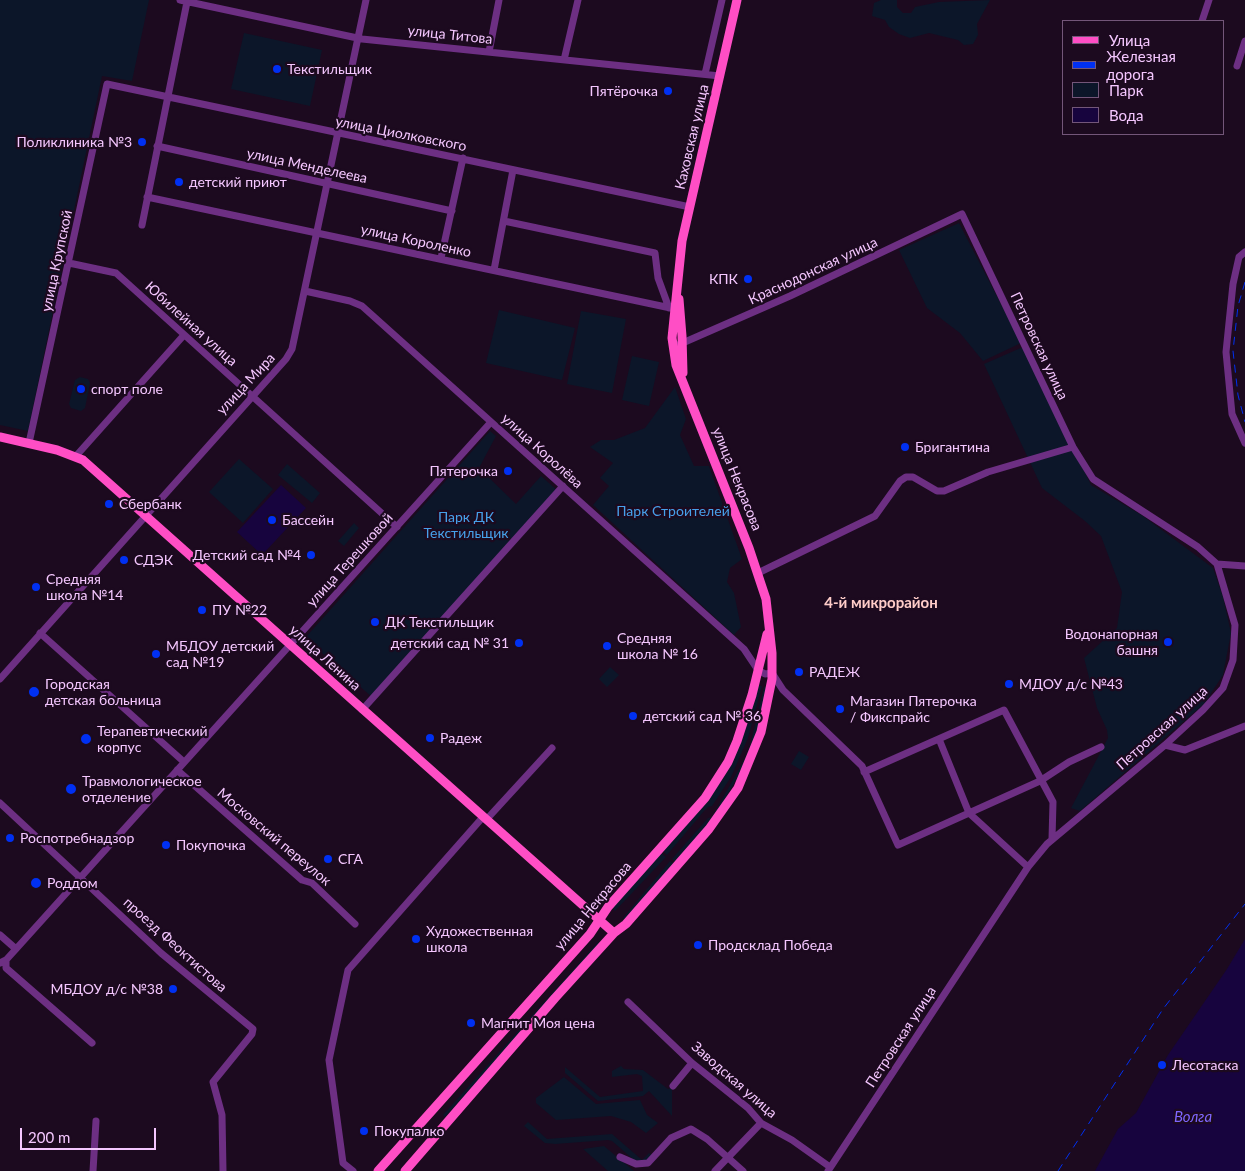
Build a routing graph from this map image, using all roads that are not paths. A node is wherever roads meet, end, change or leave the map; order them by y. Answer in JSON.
{"nodes":[{"id":1,"x":366,"y":0,"type":"edge"},
{"id":2,"x":499,"y":0,"type":"edge"},
{"id":3,"x":578,"y":0,"type":"edge"},
{"id":4,"x":722,"y":0,"type":"edge"},
{"id":5,"x":737,"y":0,"type":"edge"},
{"id":6,"x":1209,"y":0,"type":"edge"},
{"id":7,"x":189,"y":1,"type":"edge"},
{"id":8,"x":1202,"y":20,"type":"edge"},
{"id":9,"x":358,"y":38,"type":"junction"},
{"id":10,"x":1245,"y":41,"type":"edge"},
{"id":11,"x":489,"y":52,"type":"junction"},
{"id":12,"x":564,"y":60,"type":"junction"},
{"id":13,"x":1237,"y":66,"type":"dead end"},
{"id":14,"x":705,"y":74,"type":"junction"},
{"id":15,"x":720,"y":76,"type":"junction"},
{"id":16,"x":107,"y":84,"type":"joint"},
{"id":17,"x":167,"y":97,"type":"junction"},
{"id":18,"x":337,"y":134,"type":"junction"},
{"id":19,"x":156,"y":146,"type":"junction"},
{"id":20,"x":463,"y":158,"type":"junction"},
{"id":21,"x":513,"y":170,"type":"junction"},
{"id":22,"x":326,"y":185,"type":"junction"},
{"id":23,"x":147,"y":197,"type":"junction"},
{"id":24,"x":690,"y":207,"type":"junction"},
{"id":25,"x":452,"y":212,"type":"junction"},
{"id":26,"x":962,"y":214,"type":"joint"},
{"id":27,"x":504,"y":221,"type":"junction"},
{"id":28,"x":142,"y":224,"type":"dead end"},
{"id":29,"x":316,"y":234,"type":"junction"},
{"id":30,"x":1245,"y":252,"type":"edge"},
{"id":31,"x":441,"y":258,"type":"junction"},
{"id":32,"x":69,"y":263,"type":"junction"},
{"id":33,"x":494,"y":270,"type":"junction"},
{"id":34,"x":305,"y":291,"type":"junction"},
{"id":35,"x":674,"y":309,"type":"junction"},
{"id":36,"x":184,"y":335,"type":"junction"},
{"id":37,"x":682,"y":344,"type":"junction"},
{"id":38,"x":672,"y":347,"type":"junction"},
{"id":39,"x":683,"y":381,"type":"junction"},
{"id":40,"x":252,"y":396,"type":"junction"},
{"id":41,"x":491,"y":422,"type":"junction"},
{"id":42,"x":0,"y":437,"type":"edge"},
{"id":43,"x":29,"y":443,"type":"junction"},
{"id":44,"x":1245,"y":444,"type":"edge"},
{"id":45,"x":1073,"y":447,"type":"junction"},
{"id":46,"x":76,"y":456,"type":"junction"},
{"id":47,"x":563,"y":486,"type":"junction"},
{"id":48,"x":145,"y":515,"type":"junction"},
{"id":49,"x":397,"y":527,"type":"junction"},
{"id":50,"x":1217,"y":564,"type":"junction"},
{"id":51,"x":1245,"y":566,"type":"edge"},
{"id":52,"x":758,"y":573,"type":"junction"},
{"id":53,"x":768,"y":624,"type":"junction"},
{"id":54,"x":40,"y":633,"type":"junction"},
{"id":55,"x":291,"y":645,"type":"junction"},
{"id":56,"x":748,"y":654,"type":"junction"},
{"id":57,"x":762,"y":656,"type":"junction"},
{"id":58,"x":772,"y":658,"type":"junction"},
{"id":59,"x":758,"y":670,"type":"junction"},
{"id":60,"x":772,"y":673,"type":"junction"},
{"id":61,"x":0,"y":679,"type":"edge"},
{"id":62,"x":362,"y":710,"type":"junction"},
{"id":63,"x":1245,"y":726,"type":"edge"},
{"id":64,"x":939,"y":739,"type":"junction"},
{"id":65,"x":1164,"y":745,"type":"junction"},
{"id":66,"x":552,"y":748,"type":"dead end"},
{"id":67,"x":1101,"y":748,"type":"dead end"},
{"id":68,"x":184,"y":762,"type":"junction"},
{"id":69,"x":177,"y":770,"type":"junction"},
{"id":70,"x":864,"y":772,"type":"junction"},
{"id":71,"x":1040,"y":781,"type":"junction"},
{"id":72,"x":0,"y":803,"type":"edge"},
{"id":73,"x":969,"y":813,"type":"junction"},
{"id":74,"x":484,"y":819,"type":"junction"},
{"id":75,"x":1052,"y":839,"type":"junction"},
{"id":76,"x":1028,"y":867,"type":"junction"},
{"id":77,"x":82,"y":877,"type":"junction"},
{"id":78,"x":600,"y":921,"type":"junction"},
{"id":79,"x":355,"y":924,"type":"dead end"},
{"id":80,"x":614,"y":933,"type":"junction"},
{"id":81,"x":0,"y":934,"type":"edge"},
{"id":82,"x":16,"y":949,"type":"junction"},
{"id":83,"x":3,"y":961,"type":"edge"},
{"id":84,"x":628,"y":1002,"type":"dead end"},
{"id":85,"x":92,"y":1043,"type":"dead end"},
{"id":86,"x":692,"y":1063,"type":"junction"},
{"id":87,"x":673,"y":1086,"type":"dead end"},
{"id":88,"x":96,"y":1121,"type":"dead end"},
{"id":89,"x":761,"y":1123,"type":"junction"},
{"id":90,"x":620,"y":1157,"type":"dead end"},
{"id":91,"x":727,"y":1157,"type":"junction"},
{"id":92,"x":829,"y":1169,"type":"edge"},
{"id":93,"x":93,"y":1171,"type":"edge"},
{"id":94,"x":223,"y":1171,"type":"edge"},
{"id":95,"x":353,"y":1171,"type":"edge"},
{"id":96,"x":378,"y":1171,"type":"edge"},
{"id":97,"x":405,"y":1171,"type":"edge"},
{"id":98,"x":715,"y":1171,"type":"edge"},
{"id":99,"x":743,"y":1171,"type":"edge"}],
"edges":[{"from":1,"to":9,"type":"street","name":"улица Мира"},
{"from":2,"to":11,"type":"street"},
{"from":3,"to":12,"type":"street"},
{"from":4,"to":14,"type":"street"},
{"from":5,"to":15,"type":"main road","name":"Каховская улица"},
{"from":6,"to":8,"type":"street"},
{"from":7,"to":9,"type":"street","name":"улица Титова"},
{"from":7,"to":17,"type":"street"},
{"from":9,"to":11,"type":"street","name":"улица Титова"},
{"from":9,"to":18,"type":"street","name":"улица Мира"},
{"from":10,"to":13,"type":"street"},
{"from":11,"to":12,"type":"street","name":"улица Титова"},
{"from":12,"to":14,"type":"street","name":"улица Титова"},
{"from":14,"to":15,"type":"street","name":"улица Титова"},
{"from":15,"to":24,"type":"main road","name":"Каховская улица"},
{"from":16,"to":17,"type":"street","name":"улица Циолковского"},
{"from":16,"to":32,"type":"street","name":"улица Крупской"},
{"from":17,"to":18,"type":"street","name":"улица Циолковского"},
{"from":17,"to":19,"type":"street"},
{"from":18,"to":20,"type":"street","name":"улица Циолковского"},
{"from":18,"to":22,"type":"street","name":"улица Мира"},
{"from":19,"to":22,"type":"street","name":"улица Менделеева"},
{"from":19,"to":23,"type":"street"},
{"from":20,"to":21,"type":"street","name":"улица Циолковского"},
{"from":20,"to":25,"type":"street"},
{"from":21,"to":24,"type":"street","name":"улица Циолковского"},
{"from":21,"to":27,"type":"street"},
{"from":22,"to":25,"type":"street","name":"улица Менделеева"},
{"from":22,"to":29,"type":"street","name":"улица Мира"},
{"from":23,"to":28,"type":"street"},
{"from":23,"to":29,"type":"street","name":"улица Короленко"},
{"from":24,"to":35,"type":"main road","name":"Каховская улица"},
{"from":25,"to":31,"type":"street"},
{"from":26,"to":37,"type":"street","name":"Краснодонская улица"},
{"from":26,"to":45,"type":"street","name":"Петровская улица"},
{"from":27,"to":33,"type":"street"},
{"from":27,"to":35,"type":"street"},
{"from":29,"to":31,"type":"street","name":"улица Короленко"},
{"from":29,"to":34,"type":"street","name":"улица Мира"},
{"from":30,"to":44,"type":"street"},
{"from":31,"to":33,"type":"street","name":"улица Короленко"},
{"from":32,"to":36,"type":"street","name":"Юбилейная улица"},
{"from":32,"to":43,"type":"street","name":"улица Крупской"},
{"from":33,"to":35,"type":"street","name":"улица Короленко"},
{"from":34,"to":40,"type":"street","name":"улица Мира"},
{"from":34,"to":41,"type":"street","name":"улица Королёва"},
{"from":35,"to":37,"type":"main road","name":"Каховская улица"},
{"from":35,"to":38,"type":"main road","name":"Каховская улица"},
{"from":36,"to":40,"type":"street","name":"Юбилейная улица"},
{"from":36,"to":46,"type":"street"},
{"from":37,"to":38,"type":"street","name":"Краснодонская улица"},
{"from":37,"to":39,"type":"main road","name":"Каховская улица"},
{"from":38,"to":39,"type":"main road","name":"улица Некрасова"},
{"from":39,"to":52,"type":"main road","name":"улица Некрасова"},
{"from":40,"to":48,"type":"street","name":"улица Мира"},
{"from":40,"to":49,"type":"street","name":"Юбилейная улица"},
{"from":41,"to":47,"type":"street","name":"улица Королёва"},
{"from":41,"to":49,"type":"street","name":"улица Терешковой"},
{"from":42,"to":43,"type":"main road","name":"улица Ленина"},
{"from":43,"to":46,"type":"main road","name":"улица Ленина"},
{"from":45,"to":50,"type":"street","name":"Петровская улица"},
{"from":45,"to":52,"type":"street"},
{"from":46,"to":48,"type":"main road","name":"улица Ленина"},
{"from":47,"to":56,"type":"street","name":"улица Королёва"},
{"from":47,"to":62,"type":"street"},
{"from":48,"to":54,"type":"street","name":"улица Мира"},
{"from":48,"to":55,"type":"main road","name":"улица Ленина"},
{"from":49,"to":55,"type":"street","name":"улица Терешковой"},
{"from":50,"to":51,"type":"street"},
{"from":50,"to":65,"type":"street","name":"Петровская улица"},
{"from":52,"to":53,"type":"main road","name":"улица Некрасова"},
{"from":53,"to":57,"type":"main road","name":"улица Некрасова"},
{"from":53,"to":58,"type":"main road","name":"улица Некрасова"},
{"from":54,"to":61,"type":"street","name":"улица Мира"},
{"from":54,"to":68,"type":"street"},
{"from":55,"to":62,"type":"main road","name":"улица Ленина"},
{"from":55,"to":68,"type":"street","name":"улица Терешковой"},
{"from":56,"to":57,"type":"street"},
{"from":56,"to":59,"type":"street","name":"улица Королёва"},
{"from":57,"to":58,"type":"street"},
{"from":57,"to":59,"type":"main road","name":"улица Некрасова"},
{"from":58,"to":60,"type":"main road","name":"улица Некрасова"},
{"from":59,"to":60,"type":"street"},
{"from":59,"to":78,"type":"main road","name":"улица Некрасова"},
{"from":60,"to":70,"type":"street"},
{"from":60,"to":80,"type":"main road","name":"улица Некрасова"},
{"from":62,"to":74,"type":"main road","name":"улица Ленина"},
{"from":63,"to":65,"type":"street"},
{"from":64,"to":70,"type":"street"},
{"from":64,"to":71,"type":"street"},
{"from":64,"to":73,"type":"street"},
{"from":65,"to":75,"type":"street","name":"Петровская улица"},
{"from":66,"to":74,"type":"street"},
{"from":67,"to":71,"type":"street"},
{"from":68,"to":69,"type":"street","name":"улица Терешковой"},
{"from":69,"to":77,"type":"street","name":"улица Терешковой"},
{"from":69,"to":79,"type":"street","name":"Московский переулок"},
{"from":70,"to":73,"type":"street"},
{"from":71,"to":73,"type":"street"},
{"from":71,"to":75,"type":"street"},
{"from":72,"to":77,"type":"street","name":"проезд Феоктистова"},
{"from":73,"to":76,"type":"street"},
{"from":74,"to":78,"type":"main road","name":"улица Ленина"},
{"from":74,"to":95,"type":"street"},
{"from":75,"to":76,"type":"street","name":"Петровская улица"},
{"from":76,"to":92,"type":"street","name":"Петровская улица"},
{"from":77,"to":82,"type":"street","name":"улица Терешковой"},
{"from":77,"to":94,"type":"street","name":"проезд Феоктистова"},
{"from":78,"to":80,"type":"main road","name":"улица Ленина"},
{"from":78,"to":96,"type":"main road","name":"улица Некрасова"},
{"from":80,"to":97,"type":"main road","name":"улица Некрасова"},
{"from":81,"to":82,"type":"street"},
{"from":82,"to":83,"type":"street","name":"улица Терешковой"},
{"from":83,"to":85,"type":"street"},
{"from":84,"to":86,"type":"street","name":"Заводская улица"},
{"from":86,"to":87,"type":"street"},
{"from":86,"to":89,"type":"street","name":"Заводская улица"},
{"from":88,"to":93,"type":"street"},
{"from":89,"to":91,"type":"street"},
{"from":89,"to":92,"type":"street","name":"Заводская улица"},
{"from":90,"to":91,"type":"street"},
{"from":91,"to":98,"type":"street"},
{"from":91,"to":99,"type":"street"}]}
